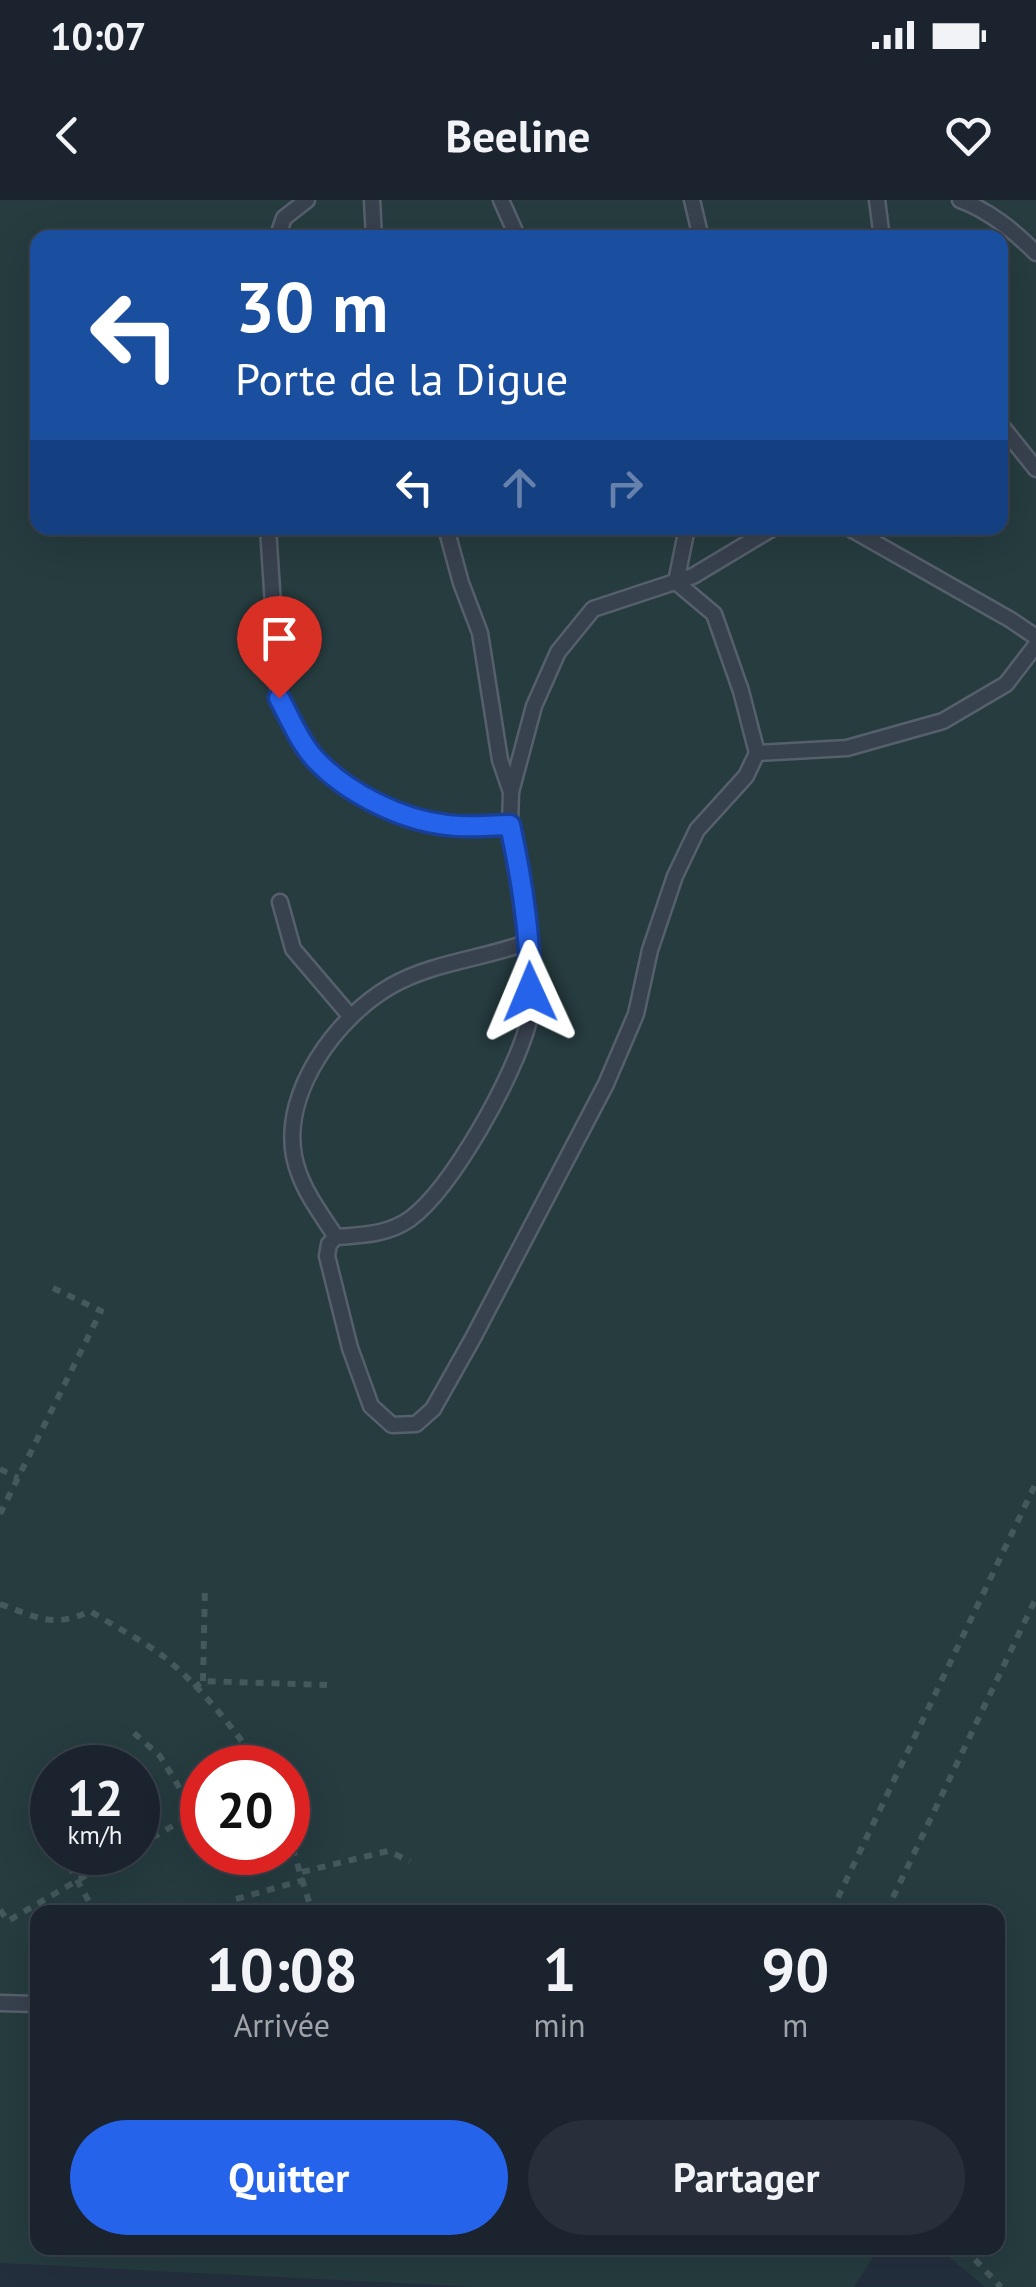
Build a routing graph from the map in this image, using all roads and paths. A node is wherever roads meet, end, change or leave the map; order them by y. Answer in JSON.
{"nodes":[{"id":1,"x":278,"y":200,"type":"edge"},
{"id":2,"x":307,"y":200,"type":"edge"},
{"id":3,"x":372,"y":200,"type":"edge"},
{"id":4,"x":501,"y":200,"type":"edge"},
{"id":5,"x":692,"y":200,"type":"edge"},
{"id":6,"x":877,"y":200,"type":"edge"},
{"id":7,"x":960,"y":200,"type":"edge"},
{"id":8,"x":284,"y":218,"type":"junction"},
{"id":9,"x":280,"y":230,"type":"edge"},
{"id":10,"x":374,"y":230,"type":"edge"},
{"id":11,"x":514,"y":230,"type":"edge"},
{"id":12,"x":699,"y":230,"type":"edge"},
{"id":13,"x":881,"y":230,"type":"edge"},
{"id":14,"x":1036,"y":253,"type":"edge"},
{"id":15,"x":1008,"y":434,"type":"edge"},
{"id":16,"x":1036,"y":469,"type":"edge"},
{"id":17,"x":268,"y":535,"type":"edge"},
{"id":18,"x":448,"y":535,"type":"edge"},
{"id":19,"x":686,"y":535,"type":"edge"},
{"id":20,"x":761,"y":535,"type":"edge"},
{"id":21,"x":861,"y":535,"type":"edge"},
{"id":22,"x":676,"y":582,"type":"junction"},
{"id":23,"x":1036,"y":641,"type":"edge"},
{"id":24,"x":757,"y":753,"type":"junction"},
{"id":25,"x":512,"y":792,"type":"junction"},
{"id":26,"x":510,"y":825,"type":"junction"},
{"id":27,"x":280,"y":902,"type":"dead end"},
{"id":28,"x":528,"y":942,"type":"junction"},
{"id":29,"x":351,"y":1017,"type":"junction"},
{"id":30,"x":336,"y":1236,"type":"junction"},
{"id":31,"x":53,"y":1288,"type":"dead end"},
{"id":32,"x":0,"y":1470,"type":"edge"},
{"id":33,"x":18,"y":1478,"type":"junction"},
{"id":34,"x":1036,"y":1483,"type":"edge"},
{"id":35,"x":0,"y":1514,"type":"edge"},
{"id":36,"x":205,"y":1586,"type":"dead end"},
{"id":37,"x":1036,"y":1598,"type":"edge"},
{"id":38,"x":0,"y":1604,"type":"edge"},
{"id":39,"x":203,"y":1680,"type":"junction"},
{"id":40,"x":326,"y":1685,"type":"dead end"},
{"id":41,"x":194,"y":1688,"type":"junction"},
{"id":42,"x":134,"y":1734,"type":"dead end"},
{"id":43,"x":247,"y":1745,"type":"edge"},
{"id":44,"x":180,"y":1784,"type":"edge"},
{"id":45,"x":410,"y":1860,"type":"dead end"},
{"id":46,"x":76,"y":1875,"type":"edge"},
{"id":47,"x":87,"y":1875,"type":"edge"},
{"id":48,"x":303,"y":1876,"type":"junction"},
{"id":49,"x":79,"y":1880,"type":"junction"},
{"id":50,"x":236,"y":1899,"type":"dead end"},
{"id":51,"x":36,"y":1905,"type":"edge"},
{"id":52,"x":91,"y":1905,"type":"edge"},
{"id":53,"x":310,"y":1905,"type":"edge"},
{"id":54,"x":834,"y":1905,"type":"edge"},
{"id":55,"x":889,"y":1905,"type":"edge"},
{"id":56,"x":30,"y":1908,"type":"edge"},
{"id":57,"x":0,"y":1910,"type":"edge"},
{"id":58,"x":0,"y":2002,"type":"edge"},
{"id":59,"x":30,"y":2004,"type":"edge"},
{"id":60,"x":971,"y":2255,"type":"edge"},
{"id":61,"x":1001,"y":2287,"type":"edge"}],
"edges":[{"from":1,"to":8,"type":"lane"},
{"from":2,"to":8,"type":"lane"},
{"from":3,"to":10,"type":"lane"},
{"from":4,"to":11,"type":"lane"},
{"from":5,"to":12,"type":"lane"},
{"from":6,"to":13,"type":"lane"},
{"from":7,"to":14,"type":"lane"},
{"from":8,"to":9,"type":"lane"},
{"from":15,"to":16,"type":"lane"},
{"from":17,"to":26,"type":"lane"},
{"from":18,"to":25,"type":"lane"},
{"from":19,"to":22,"type":"lane"},
{"from":20,"to":22,"type":"lane"},
{"from":21,"to":23,"type":"lane"},
{"from":22,"to":24,"type":"lane"},
{"from":22,"to":25,"type":"lane"},
{"from":23,"to":24,"type":"lane"},
{"from":24,"to":30,"type":"lane"},
{"from":25,"to":26,"type":"lane"},
{"from":26,"to":28,"type":"lane"},
{"from":27,"to":29,"type":"lane"},
{"from":28,"to":29,"type":"lane"},
{"from":28,"to":30,"type":"lane"},
{"from":29,"to":30,"type":"lane"},
{"from":31,"to":33,"type":"path"},
{"from":32,"to":33,"type":"path"},
{"from":33,"to":35,"type":"path"},
{"from":34,"to":54,"type":"path"},
{"from":36,"to":39,"type":"path"},
{"from":37,"to":55,"type":"path"},
{"from":38,"to":41,"type":"path"},
{"from":39,"to":40,"type":"path"},
{"from":39,"to":41,"type":"path"},
{"from":41,"to":43,"type":"path"},
{"from":42,"to":44,"type":"path"},
{"from":45,"to":48,"type":"path"},
{"from":46,"to":49,"type":"path"},
{"from":47,"to":49,"type":"path"},
{"from":48,"to":50,"type":"path"},
{"from":48,"to":53,"type":"path"},
{"from":49,"to":51,"type":"path"},
{"from":49,"to":52,"type":"path"},
{"from":56,"to":57,"type":"path"},
{"from":58,"to":59,"type":"lane"},
{"from":60,"to":61,"type":"path"}]}
